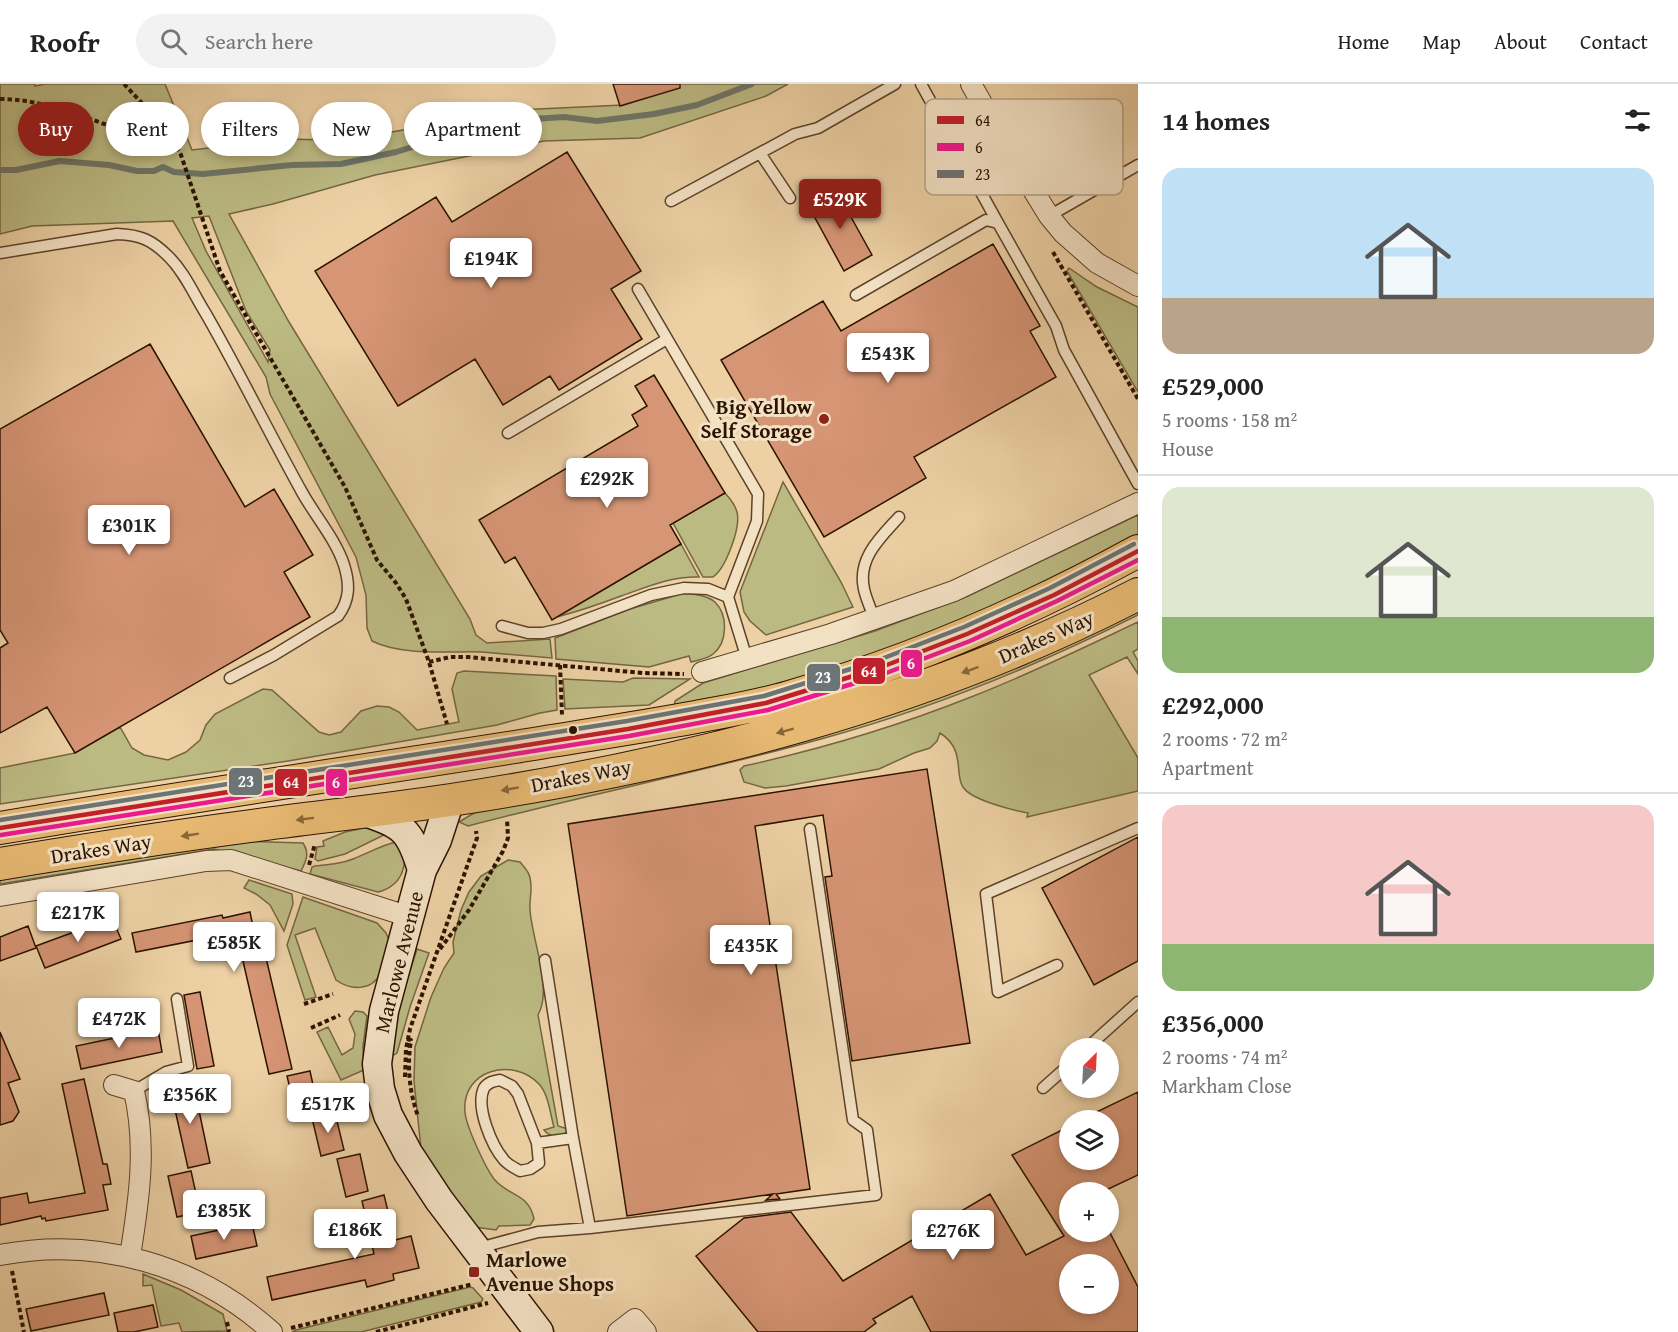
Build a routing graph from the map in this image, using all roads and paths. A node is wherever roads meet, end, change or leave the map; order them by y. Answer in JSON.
{"nodes":[{"id":1,"x":124,"y":84,"type":"edge"},
{"id":2,"x":895,"y":84,"type":"edge"},
{"id":3,"x":921,"y":84,"type":"edge"},
{"id":4,"x":971,"y":84,"type":"edge"},
{"id":5,"x":0,"y":99,"type":"edge"},
{"id":6,"x":929,"y":99,"type":"edge"},
{"id":7,"x":980,"y":99,"type":"edge"},
{"id":8,"x":140,"y":102,"type":"edge"},
{"id":9,"x":106,"y":124,"type":"edge"},
{"id":10,"x":760,"y":153,"type":"junction"},
{"id":11,"x":181,"y":156,"type":"edge"},
{"id":12,"x":1138,"y":165,"type":"edge"},
{"id":13,"x":1123,"y":174,"type":"edge"},
{"id":14,"x":982,"y":195,"type":"edge"},
{"id":15,"x":1036,"y":195,"type":"edge"},
{"id":16,"x":1086,"y":195,"type":"edge"},
{"id":17,"x":790,"y":198,"type":"dead end"},
{"id":18,"x":671,"y":201,"type":"dead end"},
{"id":19,"x":1049,"y":216,"type":"junction"},
{"id":20,"x":998,"y":223,"type":"junction"},
{"id":21,"x":1048,"y":243,"type":"dead end"},
{"id":22,"x":0,"y":253,"type":"edge"},
{"id":23,"x":1138,"y":285,"type":"edge"},
{"id":24,"x":638,"y":289,"type":"dead end"},
{"id":25,"x":856,"y":295,"type":"dead end"},
{"id":26,"x":667,"y":339,"type":"junction"},
{"id":27,"x":1138,"y":399,"type":"edge"},
{"id":28,"x":508,"y":433,"type":"dead end"},
{"id":29,"x":1138,"y":484,"type":"edge"},
{"id":30,"x":1138,"y":503,"type":"edge"},
{"id":31,"x":899,"y":517,"type":"dead end"},
{"id":32,"x":1138,"y":551,"type":"edge"},
{"id":33,"x":1138,"y":594,"type":"edge"},
{"id":34,"x":728,"y":597,"type":"junction"},
{"id":35,"x":875,"y":620,"type":"junction"},
{"id":36,"x":502,"y":626,"type":"dead end"},
{"id":37,"x":747,"y":659,"type":"junction"},
{"id":38,"x":429,"y":662,"type":"junction"},
{"id":39,"x":560,"y":665,"type":"junction"},
{"id":40,"x":702,"y":672,"type":"joint"},
{"id":41,"x":230,"y":678,"type":"dead end"},
{"id":42,"x":562,"y":715,"type":"dead end"},
{"id":43,"x":447,"y":724,"type":"dead end"},
{"id":44,"x":257,"y":787,"type":"junction"},
{"id":45,"x":450,"y":800,"type":"junction"},
{"id":46,"x":363,"y":811,"type":"junction"},
{"id":47,"x":507,"y":819,"type":"dead end"},
{"id":48,"x":0,"y":828,"type":"edge"},
{"id":49,"x":1138,"y":828,"type":"edge"},
{"id":50,"x":810,"y":829,"type":"dead end"},
{"id":51,"x":476,"y":831,"type":"dead end"},
{"id":52,"x":315,"y":843,"type":"dead end"},
{"id":53,"x":0,"y":864,"type":"edge"},
{"id":54,"x":309,"y":865,"type":"dead end"},
{"id":55,"x":422,"y":870,"type":"junction"},
{"id":56,"x":0,"y":896,"type":"edge"},
{"id":57,"x":410,"y":917,"type":"junction"},
{"id":58,"x":438,"y":952,"type":"junction"},
{"id":59,"x":545,"y":960,"type":"dead end"},
{"id":60,"x":1057,"y":965,"type":"dead end"},
{"id":61,"x":333,"y":994,"type":"dead end"},
{"id":62,"x":177,"y":999,"type":"dead end"},
{"id":63,"x":1138,"y":1002,"type":"edge"},
{"id":64,"x":304,"y":1004,"type":"dead end"},
{"id":65,"x":340,"y":1015,"type":"dead end"},
{"id":66,"x":312,"y":1028,"type":"dead end"},
{"id":67,"x":1098,"y":1038,"type":"edge"},
{"id":68,"x":407,"y":1040,"type":"junction"},
{"id":69,"x":405,"y":1061,"type":"dead end"},
{"id":70,"x":1059,"y":1074,"type":"edge"},
{"id":71,"x":114,"y":1084,"type":"dead end"},
{"id":72,"x":1043,"y":1088,"type":"dead end"},
{"id":73,"x":134,"y":1091,"type":"junction"},
{"id":74,"x":420,"y":1120,"type":"dead end"},
{"id":75,"x":573,"y":1138,"type":"junction"},
{"id":76,"x":537,"y":1143,"type":"junction"},
{"id":77,"x":590,"y":1228,"type":"junction"},
{"id":78,"x":476,"y":1249,"type":"junction"},
{"id":79,"x":4,"y":1254,"type":"edge"},
{"id":80,"x":130,"y":1256,"type":"junction"},
{"id":81,"x":475,"y":1283,"type":"dead end"},
{"id":82,"x":490,"y":1302,"type":"dead end"},
{"id":83,"x":279,"y":1331,"type":"edge"},
{"id":84,"x":24,"y":1332,"type":"edge"},
{"id":85,"x":376,"y":1332,"type":"edge"},
{"id":86,"x":539,"y":1332,"type":"edge"},
{"id":87,"x":618,"y":1332,"type":"edge"},
{"id":88,"x":646,"y":1332,"type":"edge"}],
"edges":[{"from":1,"to":8,"type":"path"},
{"from":2,"to":10,"type":"lane"},
{"from":3,"to":6,"type":"lane"},
{"from":4,"to":7,"type":"street"},
{"from":5,"to":9,"type":"path"},
{"from":10,"to":17,"type":"lane"},
{"from":10,"to":18,"type":"lane"},
{"from":11,"to":38,"type":"path"},
{"from":12,"to":13,"type":"lane"},
{"from":14,"to":20,"type":"lane"},
{"from":15,"to":19,"type":"street"},
{"from":16,"to":19,"type":"lane"},
{"from":19,"to":23,"type":"street"},
{"from":20,"to":25,"type":"lane"},
{"from":20,"to":29,"type":"lane"},
{"from":21,"to":27,"type":"path"},
{"from":22,"to":41,"type":"lane"},
{"from":24,"to":26,"type":"lane"},
{"from":26,"to":28,"type":"lane"},
{"from":26,"to":34,"type":"lane"},
{"from":30,"to":35,"type":"street"},
{"from":31,"to":35,"type":"lane"},
{"from":32,"to":44,"type":"main road","name":"Drakes Way"},
{"from":33,"to":45,"type":"main road","name":"Drakes Way","one_way":true},
{"from":34,"to":36,"type":"lane"},
{"from":34,"to":37,"type":"lane"},
{"from":35,"to":37,"type":"street"},
{"from":37,"to":40,"type":"street"},
{"from":38,"to":39,"type":"path"},
{"from":38,"to":43,"type":"path"},
{"from":39,"to":40,"type":"path"},
{"from":39,"to":42,"type":"path"},
{"from":44,"to":45,"type":"main road"},
{"from":44,"to":48,"type":"main road","name":"Drakes Way"},
{"from":45,"to":46,"type":"main road","name":"Drakes Way"},
{"from":45,"to":55,"type":"street","name":"Marlowe Avenue"},
{"from":46,"to":53,"type":"main road","name":"Drakes Way","one_way":true},
{"from":46,"to":55,"type":"street"},
{"from":47,"to":58,"type":"path"},
{"from":49,"to":60,"type":"lane"},
{"from":50,"to":77,"type":"lane"},
{"from":51,"to":58,"type":"path"},
{"from":52,"to":54,"type":"path"},
{"from":55,"to":57,"type":"street","name":"Marlowe Avenue"},
{"from":56,"to":57,"type":"street","name":"Drakes Way"},
{"from":57,"to":78,"type":"street","name":"Marlowe Avenue"},
{"from":58,"to":68,"type":"path"},
{"from":59,"to":75,"type":"lane"},
{"from":61,"to":64,"type":"path"},
{"from":62,"to":73,"type":"lane"},
{"from":63,"to":67,"type":"lane"},
{"from":65,"to":66,"type":"path"},
{"from":68,"to":69,"type":"path"},
{"from":68,"to":74,"type":"path"},
{"from":70,"to":72,"type":"lane"},
{"from":71,"to":73,"type":"street"},
{"from":73,"to":80,"type":"street"},
{"from":75,"to":76,"type":"lane"},
{"from":75,"to":77,"type":"lane"},
{"from":76,"to":76,"type":"lane"},
{"from":77,"to":78,"type":"lane"},
{"from":78,"to":86,"type":"street","name":"Marlowe Avenue"},
{"from":79,"to":80,"type":"street"},
{"from":79,"to":84,"type":"path"},
{"from":80,"to":83,"type":"street"},
{"from":81,"to":83,"type":"path"},
{"from":82,"to":85,"type":"path"},
{"from":87,"to":88,"type":"street"}]}
